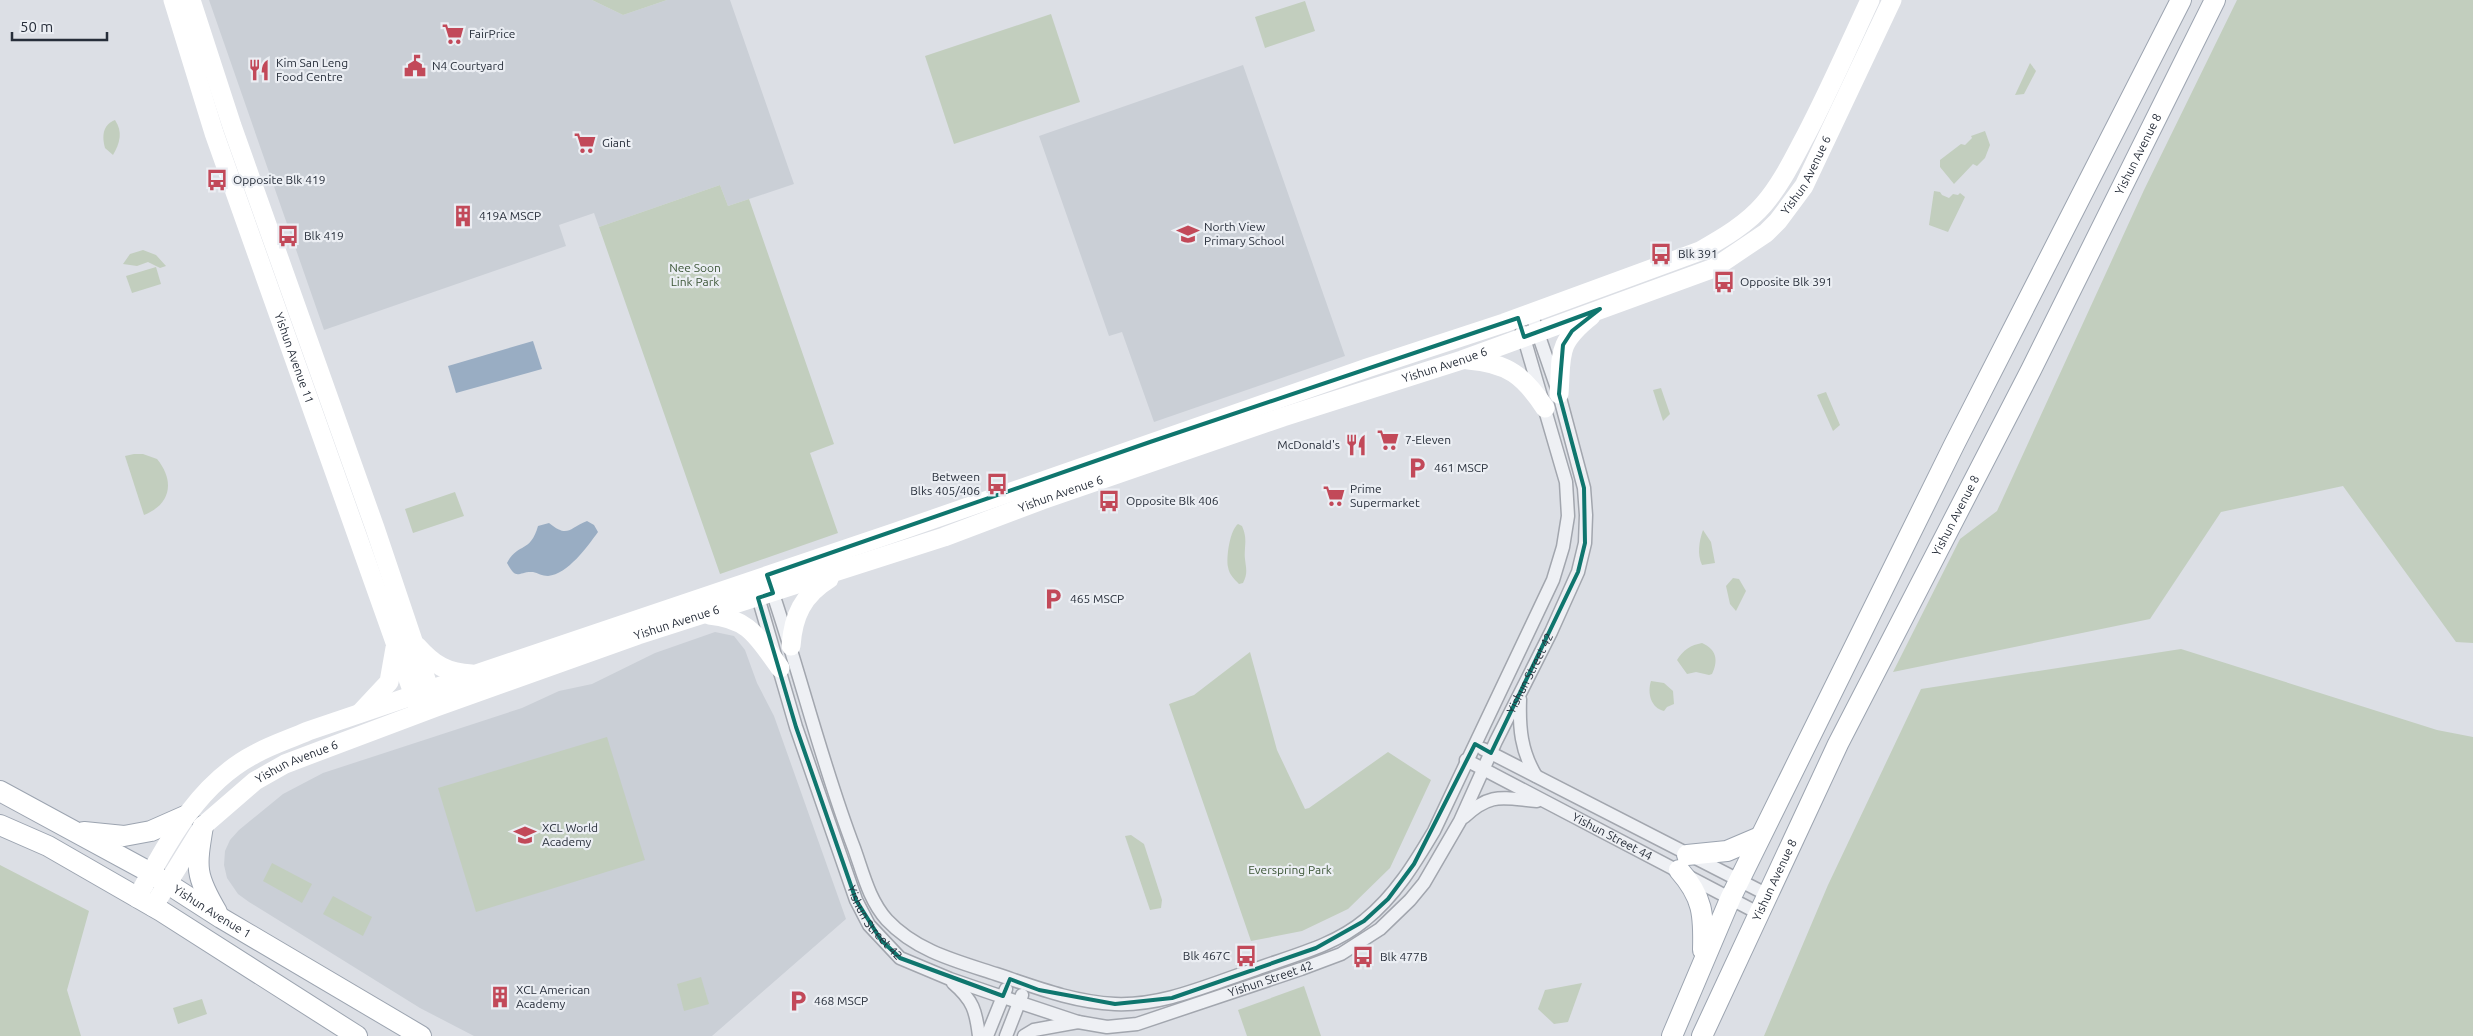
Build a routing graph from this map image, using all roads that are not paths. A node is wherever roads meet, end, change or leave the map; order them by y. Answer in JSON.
{"nodes":[{"id":1,"x":172,"y":0,"type":"edge"},
{"id":2,"x":191,"y":0,"type":"edge"},
{"id":3,"x":1870,"y":0,"type":"edge"},
{"id":4,"x":1892,"y":0,"type":"edge"},
{"id":5,"x":2181,"y":0,"type":"edge"},
{"id":6,"x":2215,"y":0,"type":"edge"},
{"id":7,"x":1600,"y":309,"type":"junction"},
{"id":8,"x":1524,"y":315,"type":"junction"},
{"id":9,"x":1531,"y":334,"type":"junction"},
{"id":10,"x":1462,"y":360,"type":"junction"},
{"id":11,"x":1559,"y":394,"type":"junction"},
{"id":12,"x":1545,"y":408,"type":"junction"},
{"id":13,"x":896,"y":532,"type":"junction"},
{"id":14,"x":944,"y":536,"type":"junction"},
{"id":15,"x":842,"y":570,"type":"junction"},
{"id":16,"x":386,"y":587,"type":"junction"},
{"id":17,"x":763,"y":587,"type":"junction"},
{"id":18,"x":704,"y":614,"type":"junction"},
{"id":19,"x":395,"y":641,"type":"junction"},
{"id":20,"x":415,"y":643,"type":"junction"},
{"id":21,"x":792,"y":646,"type":"junction"},
{"id":22,"x":780,"y":668,"type":"junction"},
{"id":23,"x":479,"y":674,"type":"junction"},
{"id":24,"x":1520,"y":697,"type":"junction"},
{"id":25,"x":425,"y":702,"type":"junction"},
{"id":26,"x":360,"y":714,"type":"junction"},
{"id":27,"x":1475,"y":744,"type":"junction"},
{"id":28,"x":1491,"y":753,"type":"junction"},
{"id":29,"x":1466,"y":760,"type":"junction"},
{"id":30,"x":1483,"y":769,"type":"junction"},
{"id":31,"x":1536,"y":776,"type":"junction"},
{"id":32,"x":0,"y":791,"type":"edge"},
{"id":33,"x":1545,"y":801,"type":"junction"},
{"id":34,"x":186,"y":816,"type":"junction"},
{"id":35,"x":1460,"y":821,"type":"junction"},
{"id":36,"x":0,"y":825,"type":"edge"},
{"id":37,"x":203,"y":826,"type":"junction"},
{"id":38,"x":74,"y":831,"type":"junction"},
{"id":39,"x":1760,"y":837,"type":"junction"},
{"id":40,"x":1683,"y":863,"type":"junction"},
{"id":41,"x":159,"y":878,"type":"junction"},
{"id":42,"x":1735,"y":888,"type":"junction"},
{"id":43,"x":1766,"y":894,"type":"junction"},
{"id":44,"x":145,"y":903,"type":"junction"},
{"id":45,"x":1758,"y":913,"type":"junction"},
{"id":46,"x":221,"y":918,"type":"junction"},
{"id":47,"x":1702,"y":962,"type":"junction"},
{"id":48,"x":950,"y":979,"type":"junction"},
{"id":49,"x":1010,"y":979,"type":"junction"},
{"id":50,"x":1026,"y":985,"type":"junction"},
{"id":51,"x":1003,"y":996,"type":"junction"},
{"id":52,"x":1020,"y":1002,"type":"junction"},
{"id":53,"x":1078,"y":1022,"type":"junction"},
{"id":54,"x":357,"y":1036,"type":"edge"},
{"id":55,"x":421,"y":1036,"type":"edge"},
{"id":56,"x":979,"y":1036,"type":"edge"},
{"id":57,"x":987,"y":1036,"type":"edge"},
{"id":58,"x":1006,"y":1036,"type":"edge"},
{"id":59,"x":1024,"y":1036,"type":"edge"},
{"id":60,"x":1672,"y":1036,"type":"edge"},
{"id":61,"x":1702,"y":1036,"type":"edge"}],
"edges":[{"from":1,"to":16,"type":"main road","name":"Yishun Avenue 11"},
{"from":2,"to":16,"type":"main road","name":"Yishun Avenue 11"},
{"from":3,"to":8,"type":"main road","name":"Yishun Avenue 6"},
{"from":4,"to":7,"type":"main road","name":"Yishun Avenue 6"},
{"from":5,"to":39,"type":"main road"},
{"from":6,"to":43,"type":"main road","name":"Yishun Avenue 8"},
{"from":7,"to":9,"type":"main road","name":"Yishun Avenue 6"},
{"from":7,"to":11,"type":"main road"},
{"from":8,"to":9,"type":"street","name":"Yishun Street 42"},
{"from":8,"to":13,"type":"main road","name":"Yishun Avenue 6"},
{"from":9,"to":10,"type":"main road","name":"Yishun Avenue 6"},
{"from":9,"to":11,"type":"street","name":"Yishun Street 42"},
{"from":9,"to":12,"type":"street","name":"Yishun Street 42"},
{"from":10,"to":12,"type":"main road"},
{"from":10,"to":14,"type":"main road","name":"Yishun Avenue 6"},
{"from":11,"to":24,"type":"street","name":"Yishun Street 42"},
{"from":12,"to":27,"type":"street","name":"Yishun Street 42"},
{"from":13,"to":14,"type":"main road"},
{"from":13,"to":17,"type":"main road","name":"Yishun Avenue 6"},
{"from":14,"to":15,"type":"main road","name":"Yishun Avenue 6"},
{"from":15,"to":17,"type":"main road","name":"Yishun Avenue 6"},
{"from":15,"to":21,"type":"main road"},
{"from":16,"to":19,"type":"main road","name":"Yishun Avenue 11"},
{"from":16,"to":20,"type":"main road","name":"Yishun Avenue 11"},
{"from":17,"to":18,"type":"main road","name":"Yishun Avenue 6"},
{"from":17,"to":21,"type":"street","name":"Yishun Street 42"},
{"from":17,"to":22,"type":"street","name":"Yishun Street 42"},
{"from":17,"to":23,"type":"main road","name":"Yishun Avenue 6"},
{"from":18,"to":22,"type":"main road"},
{"from":18,"to":25,"type":"main road","name":"Yishun Avenue 6"},
{"from":19,"to":25,"type":"main road","name":"Yishun Avenue 11"},
{"from":19,"to":26,"type":"main road"},
{"from":20,"to":23,"type":"main road"},
{"from":20,"to":25,"type":"main road","name":"Yishun Avenue 11"},
{"from":21,"to":49,"type":"street","name":"Yishun Street 42"},
{"from":22,"to":48,"type":"street","name":"Yishun Street 42"},
{"from":23,"to":25,"type":"main road","name":"Yishun Avenue 6"},
{"from":24,"to":28,"type":"street","name":"Yishun Street 42"},
{"from":24,"to":31,"type":"street"},
{"from":25,"to":26,"type":"main road","name":"Yishun Avenue 6"},
{"from":25,"to":37,"type":"main road","name":"Yishun Avenue 6"},
{"from":26,"to":34,"type":"main road","name":"Yishun Avenue 6"},
{"from":27,"to":28,"type":"street","name":"Yishun Street 44"},
{"from":27,"to":29,"type":"street","name":"Yishun Street 42"},
{"from":28,"to":30,"type":"street","name":"Yishun Street 42"},
{"from":28,"to":31,"type":"street","name":"Yishun Street 44"},
{"from":29,"to":30,"type":"street","name":"Yishun Street 44"},
{"from":29,"to":50,"type":"street","name":"Yishun Street 42"},
{"from":30,"to":33,"type":"street","name":"Yishun Street 44"},
{"from":30,"to":35,"type":"street","name":"Yishun Street 42"},
{"from":31,"to":40,"type":"street","name":"Yishun Street 44"},
{"from":32,"to":38,"type":"main road","name":"Yishun Avenue 1"},
{"from":33,"to":35,"type":"street"},
{"from":33,"to":40,"type":"street","name":"Yishun Street 44"},
{"from":34,"to":38,"type":"main road"},
{"from":34,"to":41,"type":"main road","name":"Yishun Avenue 6"},
{"from":35,"to":53,"type":"street","name":"Yishun Street 42"},
{"from":36,"to":44,"type":"main road"},
{"from":37,"to":41,"type":"main road","name":"Yishun Avenue 6"},
{"from":37,"to":46,"type":"main road"},
{"from":38,"to":41,"type":"main road","name":"Yishun Avenue 1"},
{"from":39,"to":40,"type":"main road"},
{"from":39,"to":42,"type":"main road"},
{"from":40,"to":42,"type":"street","name":"Yishun Street 44"},
{"from":40,"to":42,"type":"street","name":"Yishun Street 44"},
{"from":40,"to":47,"type":"main road"},
{"from":41,"to":44,"type":"main road","name":"Yishun Avenue 6"},
{"from":41,"to":46,"type":"main road","name":"Yishun Avenue 1"},
{"from":42,"to":43,"type":"street","name":"Yishun Street 44"},
{"from":42,"to":45,"type":"street","name":"Yishun Street 44"},
{"from":42,"to":47,"type":"main road"},
{"from":43,"to":45,"type":"main road","name":"Yishun Avenue 8"},
{"from":44,"to":54,"type":"main road"},
{"from":45,"to":61,"type":"main road","name":"Yishun Avenue 8"},
{"from":46,"to":55,"type":"main road","name":"Yishun Avenue 1"},
{"from":47,"to":60,"type":"main road"},
{"from":48,"to":51,"type":"street","name":"Yishun Street 42"},
{"from":48,"to":56,"type":"street"},
{"from":49,"to":50,"type":"street","name":"Yishun Street 42"},
{"from":49,"to":51,"type":"street"},
{"from":50,"to":52,"type":"street"},
{"from":51,"to":52,"type":"street","name":"Yishun Street 42"},
{"from":51,"to":57,"type":"street"},
{"from":52,"to":53,"type":"street","name":"Yishun Street 42"},
{"from":52,"to":58,"type":"street"},
{"from":53,"to":59,"type":"street"}]}
